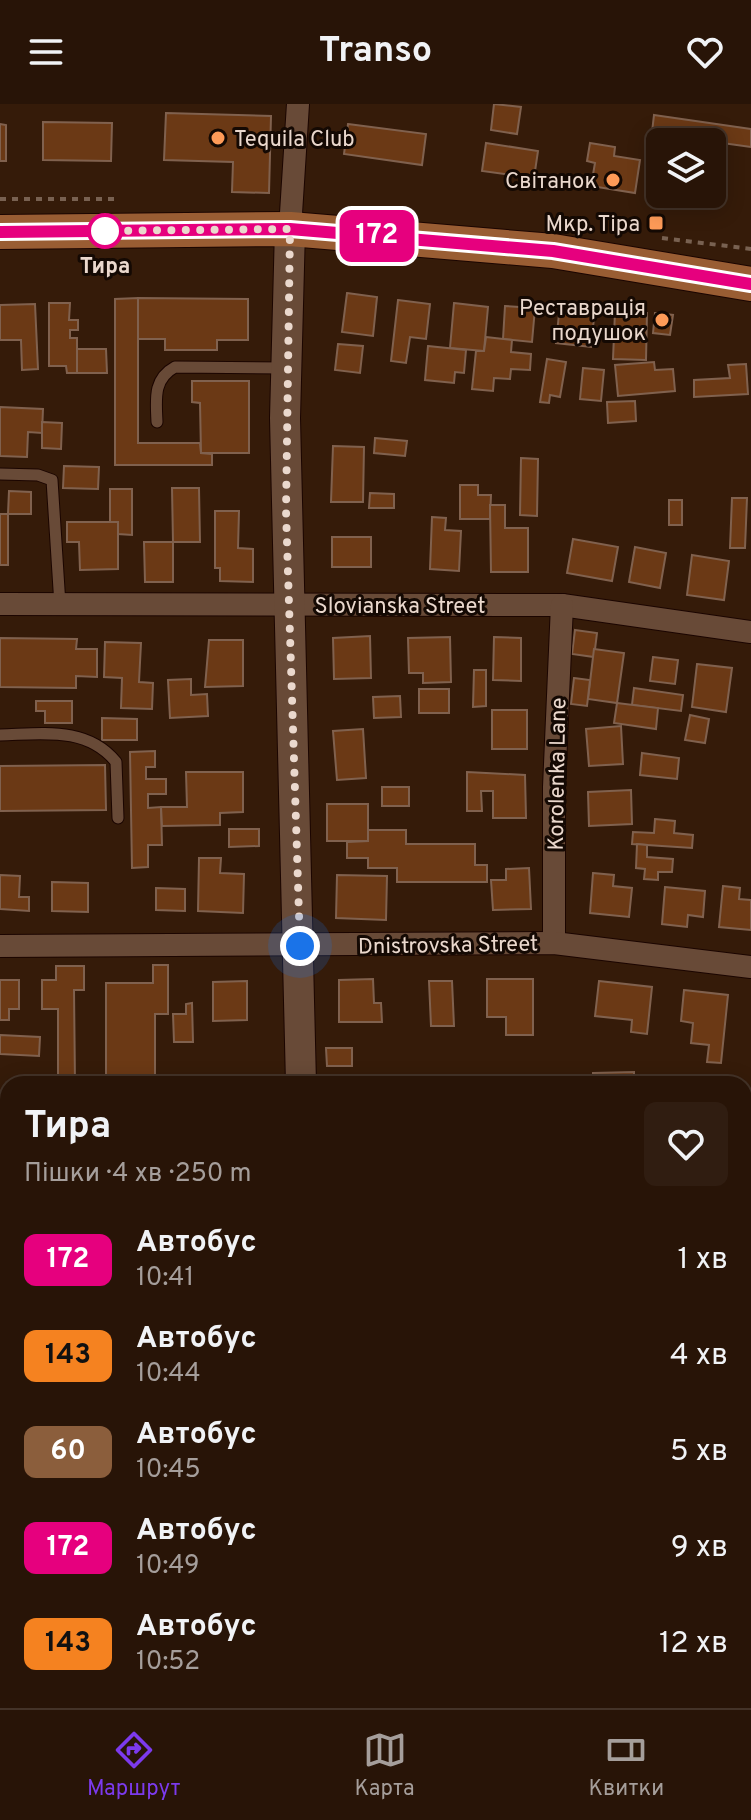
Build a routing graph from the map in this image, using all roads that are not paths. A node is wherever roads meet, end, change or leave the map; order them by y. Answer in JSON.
{"nodes":[{"id":1,"x":298,"y":104,"type":"edge"},
{"id":2,"x":290,"y":229,"type":"junction"},
{"id":3,"x":0,"y":232,"type":"edge"},
{"id":4,"x":751,"y":284,"type":"edge"},
{"id":5,"x":287,"y":368,"type":"junction"},
{"id":6,"x":157,"y":422,"type":"dead end"},
{"id":7,"x":0,"y":474,"type":"edge"},
{"id":8,"x":0,"y":604,"type":"edge"},
{"id":9,"x":60,"y":605,"type":"junction"},
{"id":10,"x":288,"y":605,"type":"junction"},
{"id":11,"x":562,"y":605,"type":"junction"},
{"id":12,"x":751,"y":632,"type":"edge"},
{"id":13,"x":0,"y":735,"type":"edge"},
{"id":14,"x":118,"y":818,"type":"dead end"},
{"id":15,"x":554,"y":943,"type":"junction"},
{"id":16,"x":0,"y":946,"type":"edge"},
{"id":17,"x":300,"y":946,"type":"junction"},
{"id":18,"x":751,"y":967,"type":"edge"},
{"id":19,"x":301,"y":1076,"type":"edge"}],
"edges":[{"from":1,"to":2,"type":"street"},
{"from":2,"to":3,"type":"main road"},
{"from":2,"to":4,"type":"main road"},
{"from":2,"to":5,"type":"street"},
{"from":5,"to":6,"type":"lane"},
{"from":5,"to":10,"type":"street"},
{"from":7,"to":9,"type":"lane"},
{"from":8,"to":9,"type":"street","name":"Slovianska Street"},
{"from":9,"to":10,"type":"street","name":"Slovianska Street"},
{"from":10,"to":11,"type":"street","name":"Slovianska Street"},
{"from":10,"to":17,"type":"street"},
{"from":11,"to":12,"type":"street","name":"Slovianska Street"},
{"from":11,"to":15,"type":"street","name":"Korolenka Lane"},
{"from":13,"to":14,"type":"lane"},
{"from":15,"to":17,"type":"street","name":"Dnistrovska Street"},
{"from":15,"to":18,"type":"street","name":"Dnistrovska Street"},
{"from":16,"to":17,"type":"street","name":"Dnistrovska Street"},
{"from":17,"to":19,"type":"street"}]}
